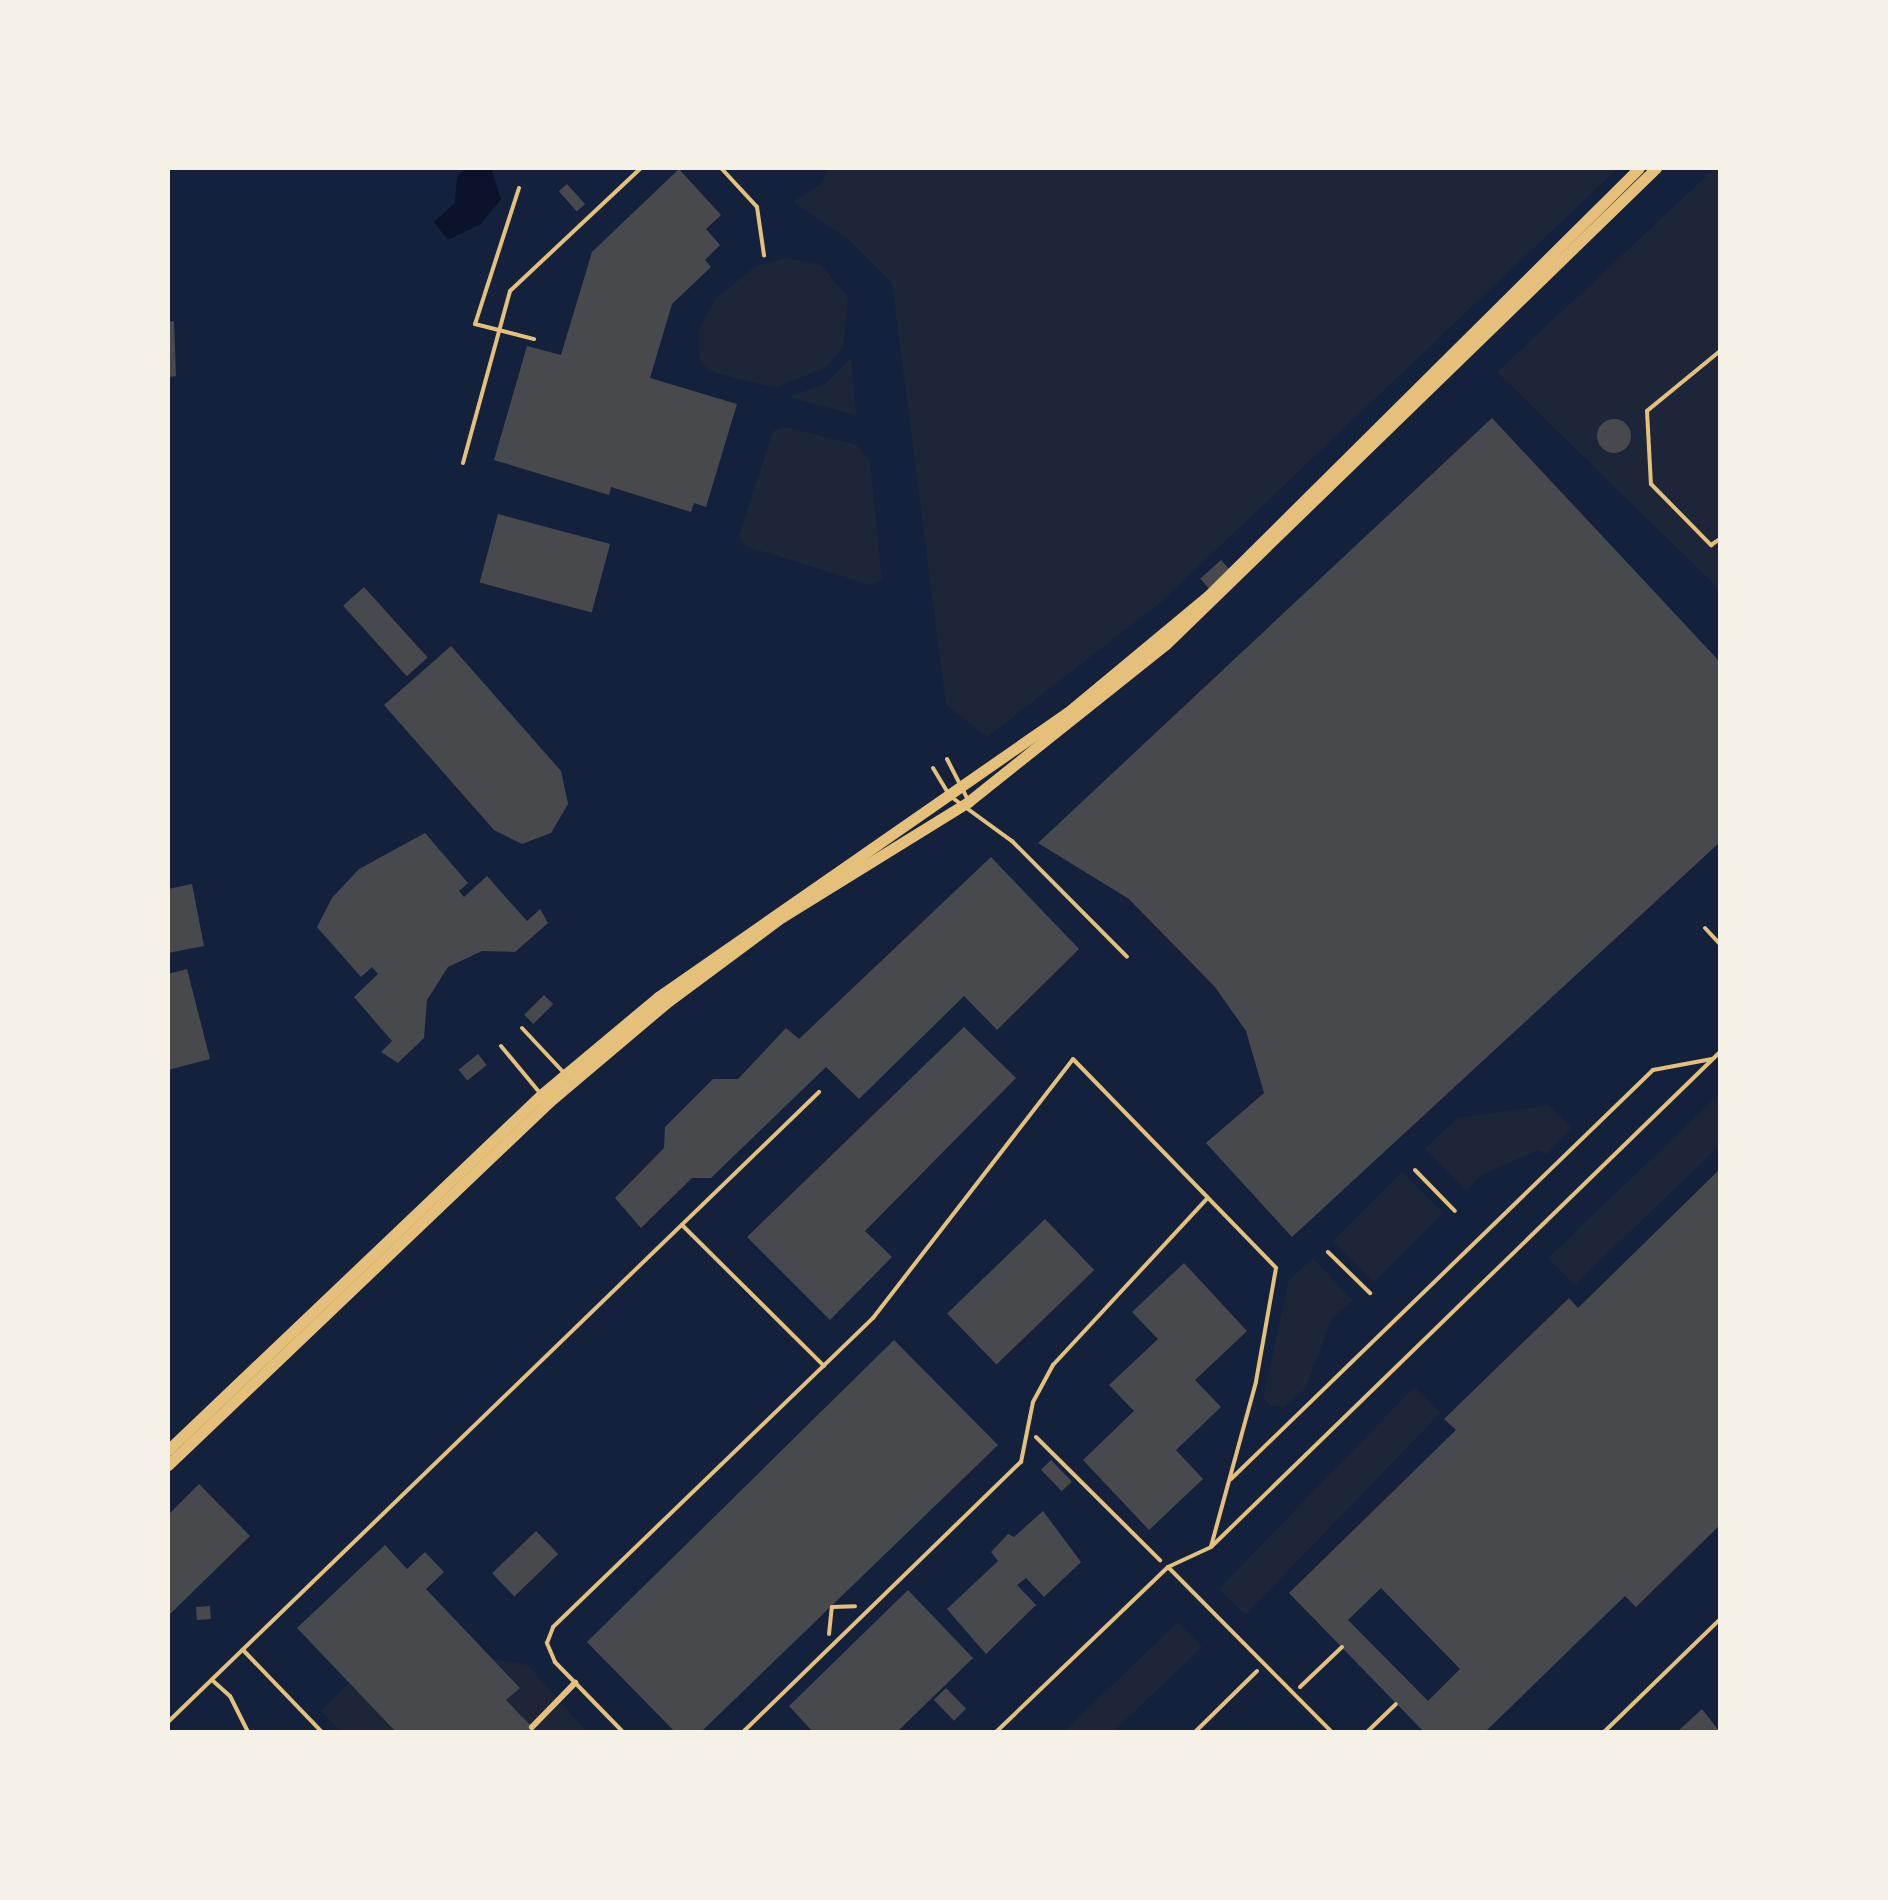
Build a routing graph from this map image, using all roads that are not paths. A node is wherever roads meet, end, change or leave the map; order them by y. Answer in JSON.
{"nodes":[{"id":1,"x":1639,"y":168,"type":"edge"},
{"id":2,"x":1656,"y":168,"type":"edge"},
{"id":3,"x":1720,"y":351,"type":"edge"},
{"id":4,"x":1720,"y":539,"type":"edge"},
{"id":5,"x":947,"y":759,"type":"dead end"},
{"id":6,"x":933,"y":768,"type":"dead end"},
{"id":7,"x":966,"y":786,"type":"junction"},
{"id":8,"x":950,"y":796,"type":"junction"},
{"id":9,"x":968,"y":802,"type":"junction"},
{"id":10,"x":1127,"y":957,"type":"dead end"},
{"id":11,"x":522,"y":1028,"type":"dead end"},
{"id":12,"x":501,"y":1046,"type":"dead end"},
{"id":13,"x":1720,"y":1052,"type":"edge"},
{"id":14,"x":1713,"y":1059,"type":"junction"},
{"id":15,"x":569,"y":1078,"type":"junction"},
{"id":16,"x":819,"y":1092,"type":"dead end"},
{"id":17,"x":545,"y":1098,"type":"junction"},
{"id":18,"x":1206,"y":1200,"type":"junction"},
{"id":19,"x":682,"y":1225,"type":"junction"},
{"id":20,"x":824,"y":1366,"type":"junction"},
{"id":21,"x":168,"y":1450,"type":"edge"},
{"id":22,"x":168,"y":1465,"type":"edge"},
{"id":23,"x":1229,"y":1480,"type":"junction"},
{"id":24,"x":1211,"y":1547,"type":"junction"},
{"id":25,"x":1168,"y":1567,"type":"junction"},
{"id":26,"x":1720,"y":1619,"type":"edge"},
{"id":27,"x":243,"y":1650,"type":"junction"},
{"id":28,"x":212,"y":1680,"type":"junction"},
{"id":29,"x":575,"y":1683,"type":"junction"},
{"id":30,"x":168,"y":1722,"type":"edge"},
{"id":31,"x":532,"y":1727,"type":"dead end"},
{"id":32,"x":248,"y":1732,"type":"edge"},
{"id":33,"x":322,"y":1732,"type":"edge"},
{"id":34,"x":623,"y":1732,"type":"edge"},
{"id":35,"x":743,"y":1732,"type":"edge"},
{"id":36,"x":996,"y":1732,"type":"edge"},
{"id":37,"x":1332,"y":1732,"type":"edge"},
{"id":38,"x":1604,"y":1732,"type":"edge"}],
"edges":[{"from":1,"to":7,"type":"street"},
{"from":2,"to":9,"type":"street"},
{"from":3,"to":4,"type":"lane"},
{"from":5,"to":7,"type":"lane"},
{"from":6,"to":8,"type":"lane"},
{"from":7,"to":8,"type":"street"},
{"from":7,"to":9,"type":"lane"},
{"from":8,"to":9,"type":"lane"},
{"from":8,"to":15,"type":"street"},
{"from":9,"to":10,"type":"lane"},
{"from":9,"to":15,"type":"street"},
{"from":11,"to":15,"type":"lane"},
{"from":12,"to":17,"type":"lane"},
{"from":13,"to":14,"type":"lane"},
{"from":14,"to":23,"type":"lane"},
{"from":14,"to":24,"type":"lane"},
{"from":15,"to":17,"type":"street"},
{"from":16,"to":19,"type":"lane"},
{"from":17,"to":21,"type":"street"},
{"from":17,"to":22,"type":"street"},
{"from":18,"to":20,"type":"lane"},
{"from":18,"to":23,"type":"lane"},
{"from":18,"to":35,"type":"lane"},
{"from":19,"to":20,"type":"lane"},
{"from":19,"to":27,"type":"lane"},
{"from":20,"to":29,"type":"lane"},
{"from":23,"to":24,"type":"lane"},
{"from":24,"to":25,"type":"lane"},
{"from":25,"to":36,"type":"lane"},
{"from":25,"to":37,"type":"lane"},
{"from":26,"to":38,"type":"lane"},
{"from":27,"to":28,"type":"lane"},
{"from":27,"to":33,"type":"lane"},
{"from":28,"to":30,"type":"lane"},
{"from":28,"to":32,"type":"lane"},
{"from":29,"to":31,"type":"street"},
{"from":29,"to":34,"type":"lane"}]}
